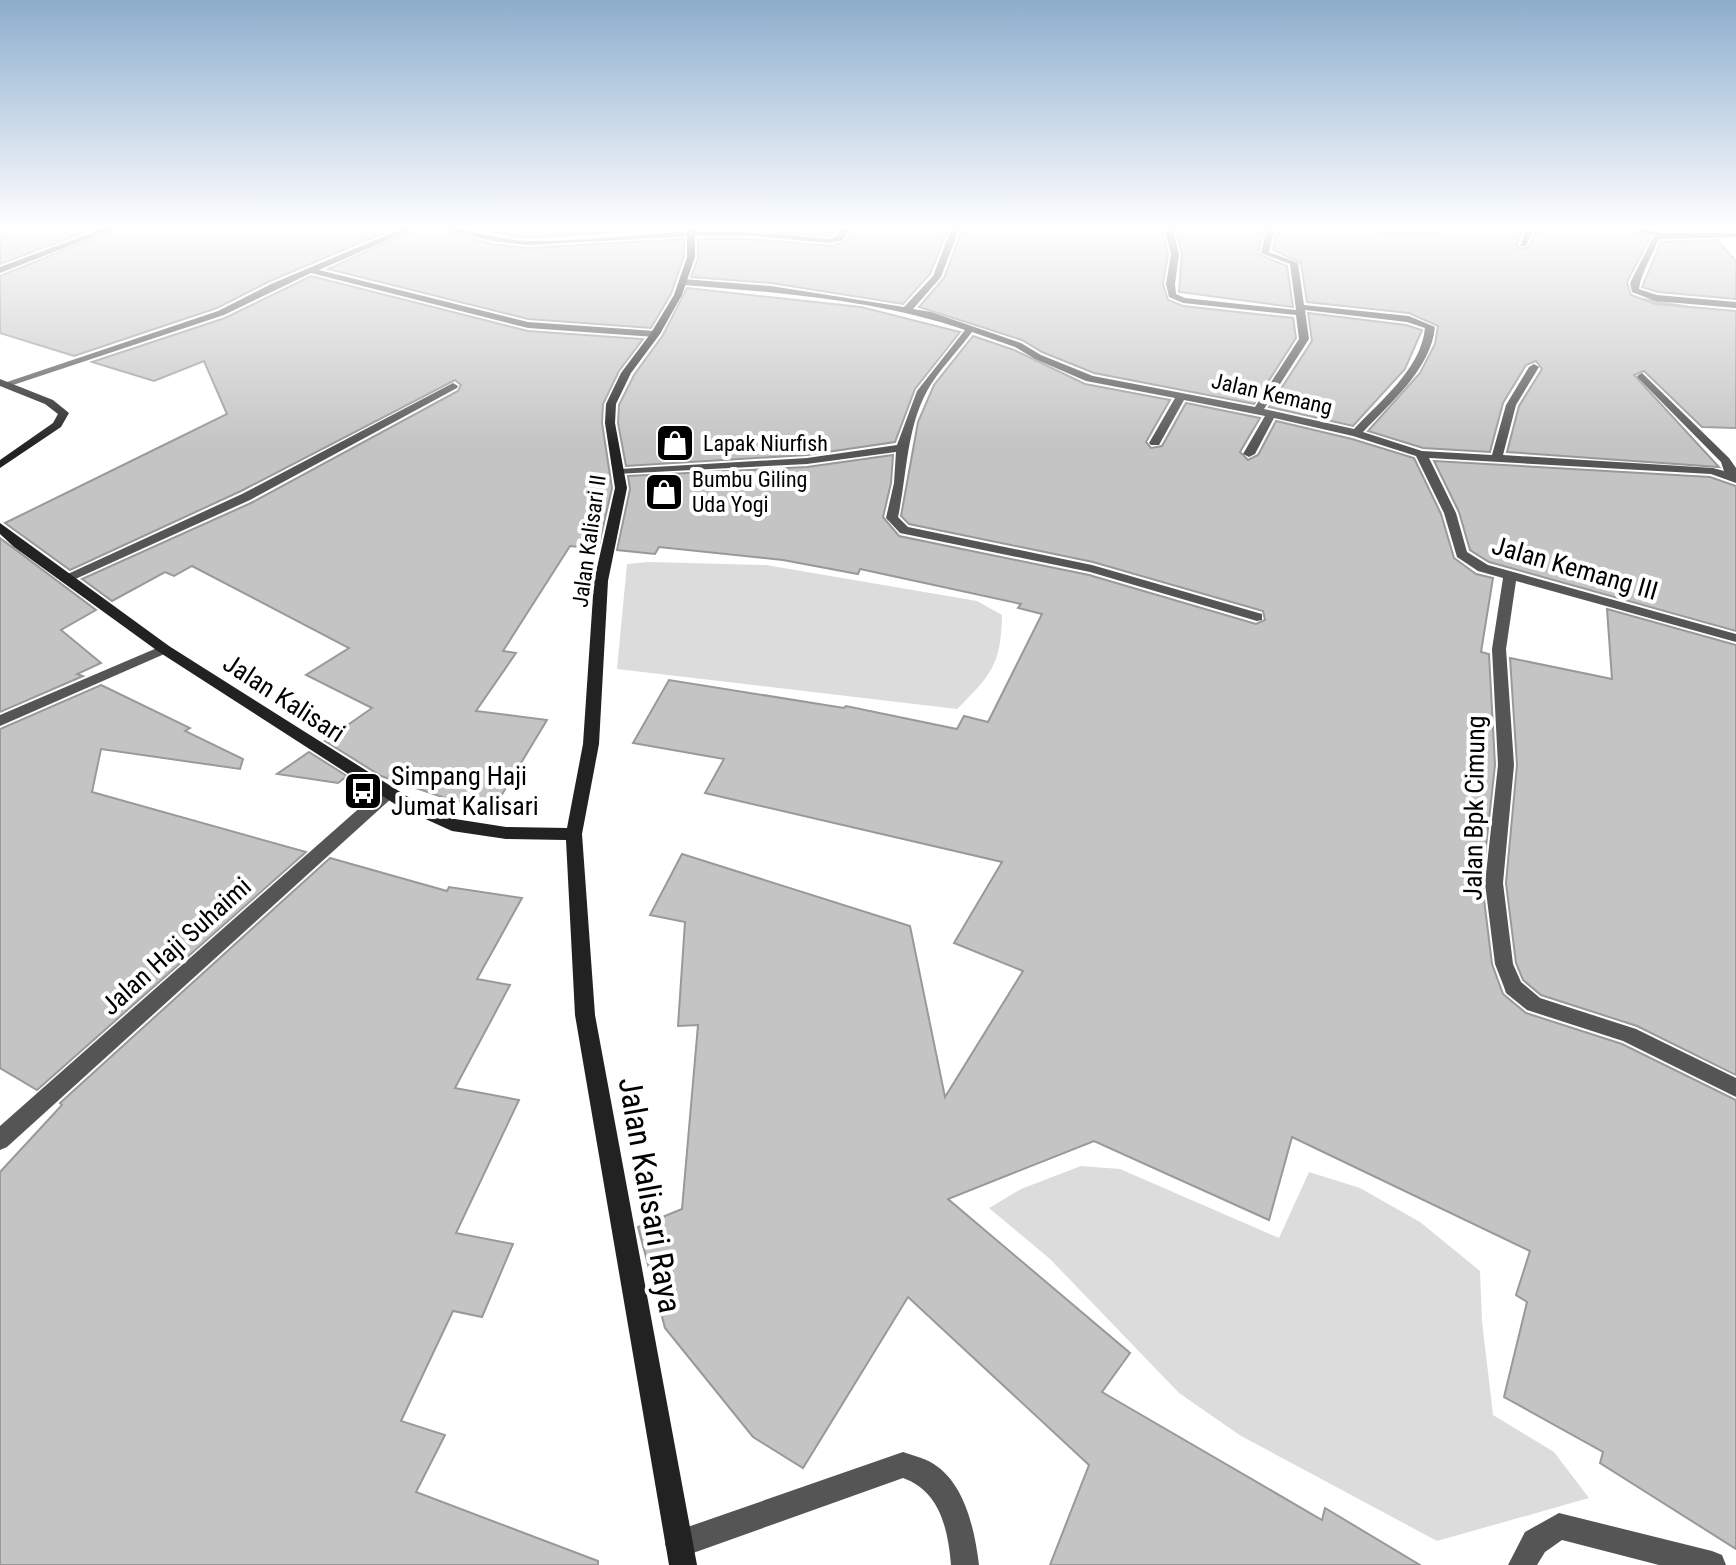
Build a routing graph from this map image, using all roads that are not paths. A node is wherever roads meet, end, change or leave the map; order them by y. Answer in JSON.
{"nodes":[{"id":1,"x":249,"y":300,"type":"edge"},
{"id":2,"x":428,"y":300,"type":"edge"},
{"id":3,"x":673,"y":300,"type":"edge"},
{"id":4,"x":841,"y":300,"type":"edge"},
{"id":5,"x":916,"y":300,"type":"edge"},
{"id":6,"x":1183,"y":300,"type":"edge"},
{"id":7,"x":1299,"y":300,"type":"edge"},
{"id":8,"x":1679,"y":300,"type":"edge"},
{"id":9,"x":1736,"y":305,"type":"edge"},
{"id":10,"x":907,"y":310,"type":"junction"},
{"id":11,"x":1300,"y":310,"type":"junction"},
{"id":12,"x":971,"y":328,"type":"junction"},
{"id":13,"x":655,"y":334,"type":"junction"},
{"id":14,"x":1534,"y":367,"type":"dead end"},
{"id":15,"x":1642,"y":376,"type":"dead end"},
{"id":16,"x":3,"y":383,"type":"edge"},
{"id":17,"x":453,"y":386,"type":"dead end"},
{"id":18,"x":1182,"y":395,"type":"junction"},
{"id":19,"x":1258,"y":411,"type":"junction"},
{"id":20,"x":1271,"y":414,"type":"junction"},
{"id":21,"x":1356,"y":433,"type":"junction"},
{"id":22,"x":1155,"y":443,"type":"dead end"},
{"id":23,"x":902,"y":448,"type":"junction"},
{"id":24,"x":1249,"y":454,"type":"dead end"},
{"id":25,"x":1421,"y":454,"type":"junction"},
{"id":26,"x":1496,"y":460,"type":"junction"},
{"id":27,"x":0,"y":465,"type":"edge"},
{"id":28,"x":620,"y":472,"type":"junction"},
{"id":29,"x":1732,"y":478,"type":"edge"},
{"id":30,"x":0,"y":527,"type":"edge"},
{"id":31,"x":1510,"y":575,"type":"junction"},
{"id":32,"x":66,"y":578,"type":"junction"},
{"id":33,"x":1257,"y":617,"type":"dead end"},
{"id":34,"x":1736,"y":638,"type":"edge"},
{"id":35,"x":164,"y":649,"type":"junction"},
{"id":36,"x":0,"y":721,"type":"edge"},
{"id":37,"x":387,"y":793,"type":"junction"},
{"id":38,"x":574,"y":834,"type":"junction"},
{"id":39,"x":1736,"y":1088,"type":"edge"},
{"id":40,"x":0,"y":1140,"type":"edge"},
{"id":41,"x":681,"y":1554,"type":"edge"},
{"id":42,"x":965,"y":1565,"type":"edge"},
{"id":43,"x":1522,"y":1565,"type":"edge"},
{"id":44,"x":1712,"y":1565,"type":"edge"}],
"edges":[{"from":1,"to":16,"type":"street"},
{"from":2,"to":13,"type":"street"},
{"from":3,"to":13,"type":"street","name":"Jalan Kalisari II"},
{"from":4,"to":10,"type":"street","name":"Jalan Kemang"},
{"from":5,"to":10,"type":"street"},
{"from":6,"to":11,"type":"street"},
{"from":7,"to":11,"type":"street"},
{"from":8,"to":9,"type":"street"},
{"from":10,"to":12,"type":"street","name":"Jalan Kemang"},
{"from":11,"to":19,"type":"street"},
{"from":11,"to":21,"type":"street"},
{"from":12,"to":18,"type":"street","name":"Jalan Kemang"},
{"from":12,"to":23,"type":"street"},
{"from":13,"to":28,"type":"street","name":"Jalan Kalisari II"},
{"from":14,"to":26,"type":"street"},
{"from":15,"to":29,"type":"street"},
{"from":16,"to":27,"type":"street"},
{"from":17,"to":32,"type":"street"},
{"from":18,"to":19,"type":"street","name":"Jalan Kemang"},
{"from":18,"to":22,"type":"street"},
{"from":19,"to":20,"type":"street","name":"Jalan Kemang"},
{"from":20,"to":21,"type":"street","name":"Jalan Kemang"},
{"from":20,"to":24,"type":"street"},
{"from":21,"to":25,"type":"street","name":"Jalan Kemang"},
{"from":23,"to":28,"type":"street"},
{"from":23,"to":33,"type":"street"},
{"from":25,"to":26,"type":"street","name":"Jalan Kemang"},
{"from":25,"to":31,"type":"street","name":"Jalan Kemang III"},
{"from":26,"to":29,"type":"street","name":"Jalan Kemang"},
{"from":28,"to":38,"type":"street","name":"Jalan Kalisari II"},
{"from":30,"to":32,"type":"street","name":"Jalan Kalisari"},
{"from":31,"to":34,"type":"street","name":"Jalan Kemang III"},
{"from":31,"to":39,"type":"street","name":"Jalan Bpk Cimung"},
{"from":32,"to":35,"type":"street","name":"Jalan Kalisari"},
{"from":35,"to":36,"type":"street"},
{"from":35,"to":37,"type":"street","name":"Jalan Kalisari"},
{"from":37,"to":38,"type":"street","name":"Jalan Kalisari"},
{"from":37,"to":40,"type":"street","name":"Jalan Haji Suhaimi"},
{"from":38,"to":41,"type":"street","name":"Jalan Kalisari Raya"},
{"from":41,"to":42,"type":"street"},
{"from":43,"to":44,"type":"street"}]}
